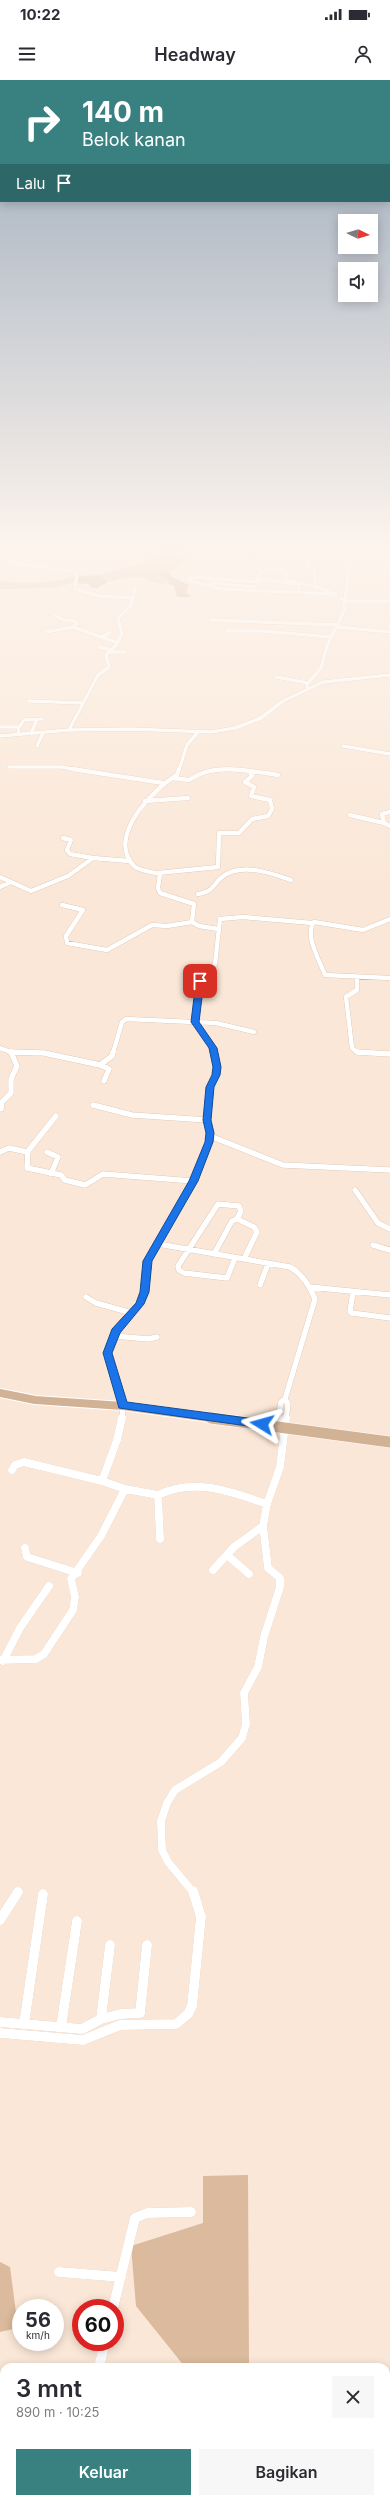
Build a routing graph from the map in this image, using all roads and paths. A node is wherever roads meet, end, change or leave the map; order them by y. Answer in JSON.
{"nodes":[{"id":1,"x":107,"y":663,"type":"edge"},
{"id":2,"x":323,"y":663,"type":"edge"},
{"id":3,"x":390,"y":675,"type":"edge"},
{"id":4,"x":276,"y":677,"type":"dead end"},
{"id":5,"x":308,"y":683,"type":"junction"},
{"id":6,"x":307,"y":688,"type":"junction"},
{"id":7,"x":28,"y":701,"type":"dead end"},
{"id":8,"x":83,"y":703,"type":"junction"},
{"id":9,"x":0,"y":727,"type":"edge"},
{"id":10,"x":19,"y":728,"type":"junction"},
{"id":11,"x":69,"y":730,"type":"junction"},
{"id":12,"x":198,"y":732,"type":"junction"},
{"id":13,"x":44,"y":733,"type":"junction"},
{"id":14,"x":18,"y":734,"type":"junction"},
{"id":15,"x":31,"y":734,"type":"junction"},
{"id":16,"x":0,"y":736,"type":"edge"},
{"id":17,"x":37,"y":746,"type":"dead end"},
{"id":18,"x":343,"y":746,"type":"dead end"},
{"id":19,"x":390,"y":754,"type":"edge"},
{"id":20,"x":10,"y":767,"type":"dead end"},
{"id":21,"x":250,"y":772,"type":"junction"},
{"id":22,"x":278,"y":775,"type":"dead end"},
{"id":23,"x":173,"y":778,"type":"junction"},
{"id":24,"x":163,"y":783,"type":"junction"},
{"id":25,"x":188,"y":798,"type":"dead end"},
{"id":26,"x":145,"y":801,"type":"junction"},
{"id":27,"x":390,"y":812,"type":"edge"},
{"id":28,"x":350,"y":815,"type":"dead end"},
{"id":29,"x":384,"y":823,"type":"junction"},
{"id":30,"x":390,"y":826,"type":"edge"},
{"id":31,"x":63,"y":838,"type":"dead end"},
{"id":32,"x":93,"y":858,"type":"junction"},
{"id":33,"x":129,"y":861,"type":"junction"},
{"id":34,"x":158,"y":873,"type":"junction"},
{"id":35,"x":0,"y":877,"type":"edge"},
{"id":36,"x":291,"y":880,"type":"dead end"},
{"id":37,"x":9,"y":883,"type":"junction"},
{"id":38,"x":0,"y":887,"type":"edge"},
{"id":39,"x":62,"y":904,"type":"dead end"},
{"id":40,"x":194,"y":904,"type":"junction"},
{"id":41,"x":390,"y":919,"type":"edge"},
{"id":42,"x":192,"y":922,"type":"junction"},
{"id":43,"x":312,"y":923,"type":"junction"},
{"id":44,"x":218,"y":929,"type":"junction"},
{"id":45,"x":357,"y":977,"type":"junction"},
{"id":46,"x":390,"y":978,"type":"edge"},
{"id":47,"x":195,"y":1022,"type":"junction"},
{"id":48,"x":254,"y":1032,"type":"dead end"},
{"id":49,"x":0,"y":1048,"type":"edge"},
{"id":50,"x":11,"y":1052,"type":"junction"},
{"id":51,"x":390,"y":1054,"type":"edge"},
{"id":52,"x":100,"y":1065,"type":"junction"},
{"id":53,"x":104,"y":1080,"type":"dead end"},
{"id":54,"x":93,"y":1105,"type":"dead end"},
{"id":55,"x":1,"y":1109,"type":"dead end"},
{"id":56,"x":56,"y":1116,"type":"dead end"},
{"id":57,"x":207,"y":1120,"type":"junction"},
{"id":58,"x":210,"y":1136,"type":"junction"},
{"id":59,"x":0,"y":1152,"type":"edge"},
{"id":60,"x":27,"y":1152,"type":"junction"},
{"id":61,"x":47,"y":1152,"type":"dead end"},
{"id":62,"x":390,"y":1170,"type":"edge"},
{"id":63,"x":51,"y":1174,"type":"junction"},
{"id":64,"x":193,"y":1181,"type":"junction"},
{"id":65,"x":354,"y":1190,"type":"dead end"},
{"id":66,"x":237,"y":1219,"type":"junction"},
{"id":67,"x":390,"y":1229,"type":"edge"},
{"id":68,"x":158,"y":1244,"type":"junction"},
{"id":69,"x":374,"y":1245,"type":"dead end"},
{"id":70,"x":187,"y":1249,"type":"junction"},
{"id":71,"x":390,"y":1250,"type":"edge"},
{"id":72,"x":214,"y":1254,"type":"junction"},
{"id":73,"x":235,"y":1258,"type":"junction"},
{"id":74,"x":244,"y":1259,"type":"junction"},
{"id":75,"x":268,"y":1264,"type":"junction"},
{"id":76,"x":260,"y":1285,"type":"dead end"},
{"id":77,"x":310,"y":1287,"type":"junction"},
{"id":78,"x":353,"y":1292,"type":"junction"},
{"id":79,"x":390,"y":1295,"type":"edge"},
{"id":80,"x":86,"y":1296,"type":"dead end"},
{"id":81,"x":132,"y":1313,"type":"junction"},
{"id":82,"x":390,"y":1318,"type":"edge"},
{"id":83,"x":114,"y":1336,"type":"junction"},
{"id":84,"x":157,"y":1338,"type":"dead end"},
{"id":85,"x":0,"y":1392,"type":"edge"},
{"id":86,"x":123,"y":1406,"type":"junction"},
{"id":87,"x":280,"y":1427,"type":"junction"},
{"id":88,"x":390,"y":1442,"type":"edge"},
{"id":89,"x":12,"y":1470,"type":"dead end"},
{"id":90,"x":102,"y":1481,"type":"junction"},
{"id":91,"x":125,"y":1489,"type":"junction"},
{"id":92,"x":158,"y":1495,"type":"junction"},
{"id":93,"x":267,"y":1504,"type":"junction"},
{"id":94,"x":263,"y":1526,"type":"junction"},
{"id":95,"x":160,"y":1539,"type":"dead end"},
{"id":96,"x":25,"y":1548,"type":"dead end"},
{"id":97,"x":226,"y":1556,"type":"junction"},
{"id":98,"x":213,"y":1570,"type":"dead end"},
{"id":99,"x":78,"y":1573,"type":"junction"},
{"id":100,"x":249,"y":1574,"type":"dead end"},
{"id":101,"x":49,"y":1586,"type":"dead end"},
{"id":102,"x":1,"y":1661,"type":"edge"},
{"id":103,"x":18,"y":1892,"type":"dead end"},
{"id":104,"x":43,"y":1894,"type":"dead end"},
{"id":105,"x":0,"y":1920,"type":"edge"},
{"id":106,"x":77,"y":1921,"type":"dead end"},
{"id":107,"x":110,"y":1945,"type":"dead end"},
{"id":108,"x":147,"y":1945,"type":"dead end"},
{"id":109,"x":101,"y":2019,"type":"junction"},
{"id":110,"x":0,"y":2022,"type":"edge"},
{"id":111,"x":24,"y":2024,"type":"junction"},
{"id":112,"x":61,"y":2027,"type":"junction"},
{"id":113,"x":0,"y":2033,"type":"edge"},
{"id":114,"x":191,"y":2212,"type":"dead end"},
{"id":115,"x":60,"y":2272,"type":"dead end"},
{"id":116,"x":121,"y":2277,"type":"junction"},
{"id":117,"x":115,"y":2299,"type":"edge"},
{"id":118,"x":103,"y":2351,"type":"edge"},
{"id":119,"x":101,"y":2363,"type":"edge"}],
"edges":[{"from":1,"to":8,"type":"street"},
{"from":2,"to":5,"type":"street"},
{"from":3,"to":6,"type":"street"},
{"from":4,"to":5,"type":"street"},
{"from":5,"to":6,"type":"street"},
{"from":6,"to":12,"type":"street"},
{"from":7,"to":8,"type":"street"},
{"from":8,"to":11,"type":"street"},
{"from":9,"to":10,"type":"street"},
{"from":10,"to":14,"type":"street"},
{"from":10,"to":15,"type":"street"},
{"from":11,"to":12,"type":"street"},
{"from":11,"to":13,"type":"street"},
{"from":12,"to":23,"type":"street"},
{"from":13,"to":15,"type":"street"},
{"from":13,"to":17,"type":"street"},
{"from":14,"to":15,"type":"street"},
{"from":14,"to":16,"type":"street"},
{"from":18,"to":19,"type":"street"},
{"from":20,"to":24,"type":"street"},
{"from":21,"to":22,"type":"street"},
{"from":21,"to":23,"type":"street"},
{"from":21,"to":34,"type":"street"},
{"from":23,"to":24,"type":"street"},
{"from":24,"to":26,"type":"street"},
{"from":25,"to":26,"type":"street"},
{"from":26,"to":33,"type":"street"},
{"from":27,"to":29,"type":"street"},
{"from":28,"to":29,"type":"street"},
{"from":29,"to":30,"type":"street"},
{"from":31,"to":32,"type":"street"},
{"from":32,"to":33,"type":"street"},
{"from":32,"to":37,"type":"street"},
{"from":33,"to":34,"type":"street"},
{"from":34,"to":40,"type":"street"},
{"from":35,"to":37,"type":"street"},
{"from":36,"to":40,"type":"street"},
{"from":37,"to":38,"type":"street"},
{"from":39,"to":42,"type":"street"},
{"from":40,"to":42,"type":"street"},
{"from":41,"to":43,"type":"street"},
{"from":42,"to":44,"type":"street"},
{"from":43,"to":44,"type":"street"},
{"from":43,"to":45,"type":"street"},
{"from":44,"to":47,"type":"street"},
{"from":45,"to":46,"type":"street"},
{"from":45,"to":51,"type":"street"},
{"from":47,"to":48,"type":"street"},
{"from":47,"to":52,"type":"street"},
{"from":47,"to":57,"type":"street"},
{"from":49,"to":50,"type":"street"},
{"from":50,"to":52,"type":"street"},
{"from":50,"to":55,"type":"street"},
{"from":52,"to":53,"type":"street"},
{"from":54,"to":57,"type":"street"},
{"from":56,"to":60,"type":"street"},
{"from":57,"to":58,"type":"street"},
{"from":58,"to":62,"type":"street"},
{"from":58,"to":64,"type":"street"},
{"from":59,"to":60,"type":"street"},
{"from":60,"to":63,"type":"street"},
{"from":61,"to":63,"type":"street"},
{"from":63,"to":64,"type":"street"},
{"from":64,"to":68,"type":"street"},
{"from":65,"to":67,"type":"street"},
{"from":66,"to":70,"type":"street"},
{"from":66,"to":72,"type":"street"},
{"from":66,"to":74,"type":"street"},
{"from":68,"to":70,"type":"street"},
{"from":68,"to":81,"type":"street"},
{"from":69,"to":71,"type":"street"},
{"from":70,"to":72,"type":"street"},
{"from":70,"to":73,"type":"street"},
{"from":72,"to":73,"type":"street"},
{"from":73,"to":74,"type":"street"},
{"from":74,"to":75,"type":"street"},
{"from":75,"to":76,"type":"street"},
{"from":75,"to":77,"type":"street"},
{"from":77,"to":78,"type":"street"},
{"from":77,"to":87,"type":"street"},
{"from":78,"to":79,"type":"street"},
{"from":78,"to":82,"type":"street"},
{"from":80,"to":81,"type":"street"},
{"from":81,"to":83,"type":"street"},
{"from":83,"to":84,"type":"street"},
{"from":83,"to":86,"type":"street"},
{"from":85,"to":86,"type":"main road"},
{"from":86,"to":87,"type":"main road"},
{"from":86,"to":90,"type":"street"},
{"from":87,"to":88,"type":"main road"},
{"from":87,"to":93,"type":"street"},
{"from":89,"to":90,"type":"street"},
{"from":90,"to":91,"type":"street"},
{"from":91,"to":92,"type":"street"},
{"from":91,"to":99,"type":"street"},
{"from":92,"to":93,"type":"street"},
{"from":92,"to":95,"type":"street"},
{"from":93,"to":94,"type":"street"},
{"from":94,"to":97,"type":"street"},
{"from":94,"to":113,"type":"street"},
{"from":96,"to":99,"type":"street"},
{"from":97,"to":98,"type":"street"},
{"from":97,"to":100,"type":"street"},
{"from":99,"to":102,"type":"street"},
{"from":101,"to":102,"type":"street"},
{"from":103,"to":105,"type":"street"},
{"from":104,"to":111,"type":"street"},
{"from":106,"to":112,"type":"street"},
{"from":107,"to":109,"type":"street"},
{"from":108,"to":109,"type":"street"},
{"from":109,"to":112,"type":"street"},
{"from":110,"to":111,"type":"street"},
{"from":111,"to":112,"type":"street"},
{"from":114,"to":116,"type":"street"},
{"from":115,"to":116,"type":"street"},
{"from":116,"to":117,"type":"street"},
{"from":118,"to":119,"type":"street"}]}
